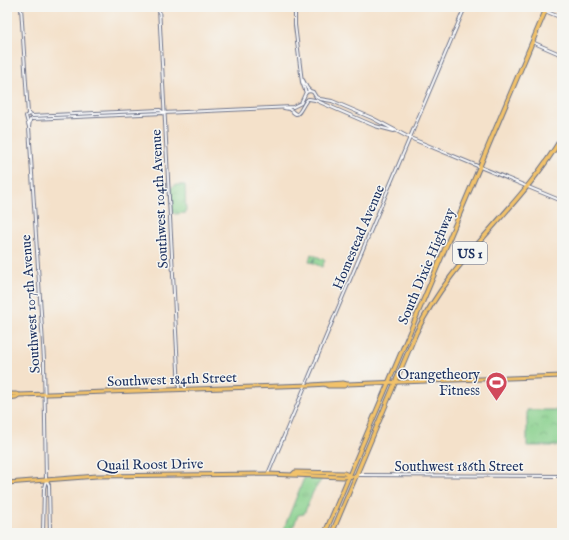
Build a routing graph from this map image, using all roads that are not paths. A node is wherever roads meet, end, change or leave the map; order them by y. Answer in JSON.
{"nodes":[{"id":1,"x":21,"y":7,"type":"edge"},
{"id":2,"x":159,"y":7,"type":"edge"},
{"id":3,"x":295,"y":7,"type":"edge"},
{"id":4,"x":465,"y":7,"type":"edge"},
{"id":5,"x":535,"y":7,"type":"edge"},
{"id":6,"x":546,"y":9,"type":"edge"},
{"id":7,"x":562,"y":18,"type":"edge"},
{"id":8,"x":532,"y":42,"type":"junction"},
{"id":9,"x":562,"y":55,"type":"edge"},
{"id":10,"x":302,"y":79,"type":"junction"},
{"id":11,"x":310,"y":90,"type":"junction"},
{"id":12,"x":305,"y":94,"type":"junction"},
{"id":13,"x":314,"y":95,"type":"junction"},
{"id":14,"x":310,"y":99,"type":"junction"},
{"id":15,"x":298,"y":106,"type":"junction"},
{"id":16,"x":294,"y":107,"type":"junction"},
{"id":17,"x":282,"y":108,"type":"junction"},
{"id":18,"x":301,"y":110,"type":"junction"},
{"id":19,"x":292,"y":111,"type":"junction"},
{"id":20,"x":164,"y":112,"type":"junction"},
{"id":21,"x":30,"y":117,"type":"junction"},
{"id":22,"x":397,"y":132,"type":"junction"},
{"id":23,"x":562,"y":137,"type":"edge"},
{"id":24,"x":410,"y":138,"type":"junction"},
{"id":25,"x":480,"y":167,"type":"junction"},
{"id":26,"x":528,"y":187,"type":"junction"},
{"id":27,"x":562,"y":201,"type":"edge"},
{"id":28,"x":414,"y":321,"type":"junction"},
{"id":29,"x":420,"y":324,"type":"junction"},
{"id":30,"x":562,"y":376,"type":"edge"},
{"id":31,"x":388,"y":383,"type":"junction"},
{"id":32,"x":395,"y":383,"type":"junction"},
{"id":33,"x":306,"y":386,"type":"junction"},
{"id":34,"x":179,"y":390,"type":"junction"},
{"id":35,"x":7,"y":394,"type":"edge"},
{"id":36,"x":45,"y":394,"type":"junction"},
{"id":37,"x":19,"y":395,"type":"junction"},
{"id":38,"x":7,"y":398,"type":"edge"},
{"id":39,"x":373,"y":419,"type":"junction"},
{"id":40,"x":379,"y":421,"type":"junction"},
{"id":41,"x":268,"y":474,"type":"junction"},
{"id":42,"x":349,"y":475,"type":"junction"},
{"id":43,"x":356,"y":476,"type":"junction"},
{"id":44,"x":562,"y":476,"type":"edge"},
{"id":45,"x":46,"y":480,"type":"junction"},
{"id":46,"x":7,"y":483,"type":"edge"},
{"id":47,"x":43,"y":516,"type":"junction"},
{"id":48,"x":50,"y":516,"type":"junction"},
{"id":49,"x":331,"y":519,"type":"junction"},
{"id":50,"x":328,"y":526,"type":"junction"},
{"id":51,"x":332,"y":532,"type":"edge"},
{"id":52,"x":43,"y":533,"type":"edge"},
{"id":53,"x":50,"y":533,"type":"edge"},
{"id":54,"x":325,"y":533,"type":"edge"}],
"edges":[{"from":1,"to":21,"type":"street","name":"Southwest 107th Avenue"},
{"from":2,"to":20,"type":"street","name":"Southwest 104th Avenue"},
{"from":3,"to":10,"type":"street"},
{"from":4,"to":24,"type":"street","name":"Homestead Avenue"},
{"from":5,"to":6,"type":"street"},
{"from":6,"to":7,"type":"street"},
{"from":6,"to":8,"type":"highway","name":"South Dixie Highway","number":"US 1"},
{"from":8,"to":9,"type":"street"},
{"from":8,"to":25,"type":"highway","name":"South Dixie Highway","number":"US 1"},
{"from":10,"to":11,"type":"street"},
{"from":10,"to":12,"type":"street"},
{"from":11,"to":12,"type":"street"},
{"from":11,"to":13,"type":"street"},
{"from":12,"to":14,"type":"street"},
{"from":12,"to":15,"type":"street"},
{"from":13,"to":14,"type":"street"},
{"from":13,"to":22,"type":"street"},
{"from":14,"to":18,"type":"street"},
{"from":14,"to":22,"type":"street"},
{"from":15,"to":16,"type":"street"},
{"from":15,"to":18,"type":"street"},
{"from":16,"to":17,"type":"street"},
{"from":16,"to":19,"type":"street"},
{"from":17,"to":19,"type":"street"},
{"from":17,"to":20,"type":"street"},
{"from":18,"to":19,"type":"street"},
{"from":20,"to":21,"type":"street"},
{"from":20,"to":34,"type":"street","name":"Southwest 104th Avenue"},
{"from":21,"to":36,"type":"street","name":"Southwest 107th Avenue"},
{"from":22,"to":24,"type":"street"},
{"from":23,"to":26,"type":"highway","name":"South Dixie Highway","number":"US 1"},
{"from":24,"to":25,"type":"street"},
{"from":24,"to":33,"type":"street","name":"Homestead Avenue"},
{"from":25,"to":26,"type":"street"},
{"from":25,"to":28,"type":"highway","name":"South Dixie Highway","number":"US 1"},
{"from":26,"to":27,"type":"street"},
{"from":26,"to":29,"type":"highway","name":"South Dixie Highway","number":"US 1"},
{"from":28,"to":29,"type":"highway"},
{"from":28,"to":31,"type":"highway","name":"South Dixie Highway","number":"US 1"},
{"from":29,"to":32,"type":"highway","name":"South Dixie Highway","number":"US 1"},
{"from":30,"to":32,"type":"main road","name":"Southwest 184th Street"},
{"from":31,"to":32,"type":"main road","name":"Southwest 184th Street"},
{"from":31,"to":33,"type":"main road","name":"Southwest 184th Street"},
{"from":31,"to":39,"type":"highway","name":"South Dixie Highway","number":"US 1"},
{"from":32,"to":40,"type":"highway","name":"South Dixie Highway","number":"US 1"},
{"from":33,"to":34,"type":"main road","name":"Southwest 184th Street"},
{"from":33,"to":41,"type":"street","name":"Homestead Avenue"},
{"from":34,"to":36,"type":"main road","name":"Southwest 184th Street"},
{"from":35,"to":37,"type":"main road","name":"Southwest 184th Street"},
{"from":36,"to":37,"type":"main road","name":"Southwest 184th Street"},
{"from":36,"to":45,"type":"street","name":"Southwest 107th Avenue"},
{"from":37,"to":38,"type":"main road","name":"Southwest 184th Street"},
{"from":39,"to":40,"type":"highway"},
{"from":39,"to":42,"type":"highway","name":"South Dixie Highway","number":"US 1"},
{"from":40,"to":43,"type":"highway","name":"South Dixie Highway","number":"US 1"},
{"from":41,"to":42,"type":"main road","name":"Quail Roost Drive"},
{"from":41,"to":45,"type":"main road","name":"Quail Roost Drive"},
{"from":42,"to":43,"type":"main road","name":"Quail Roost Drive"},
{"from":42,"to":49,"type":"highway","name":"South Dixie Highway","number":"US 1"},
{"from":43,"to":44,"type":"street","name":"Southwest 186th Street"},
{"from":43,"to":51,"type":"highway","name":"South Dixie Highway","number":"US 1"},
{"from":45,"to":46,"type":"main road","name":"Quail Roost Drive"},
{"from":45,"to":47,"type":"street","name":"Southwest 107th Avenue"},
{"from":45,"to":48,"type":"street","name":"Southwest 107th Avenue"},
{"from":47,"to":48,"type":"street"},
{"from":47,"to":52,"type":"street","name":"Southwest 107th Avenue"},
{"from":48,"to":53,"type":"street","name":"Southwest 107th Avenue"},
{"from":49,"to":50,"type":"highway","name":"South Dixie Highway","number":"US 1"},
{"from":49,"to":51,"type":"highway"},
{"from":50,"to":51,"type":"highway"},
{"from":50,"to":54,"type":"highway","name":"South Dixie Highway","number":"US 1"}]}
